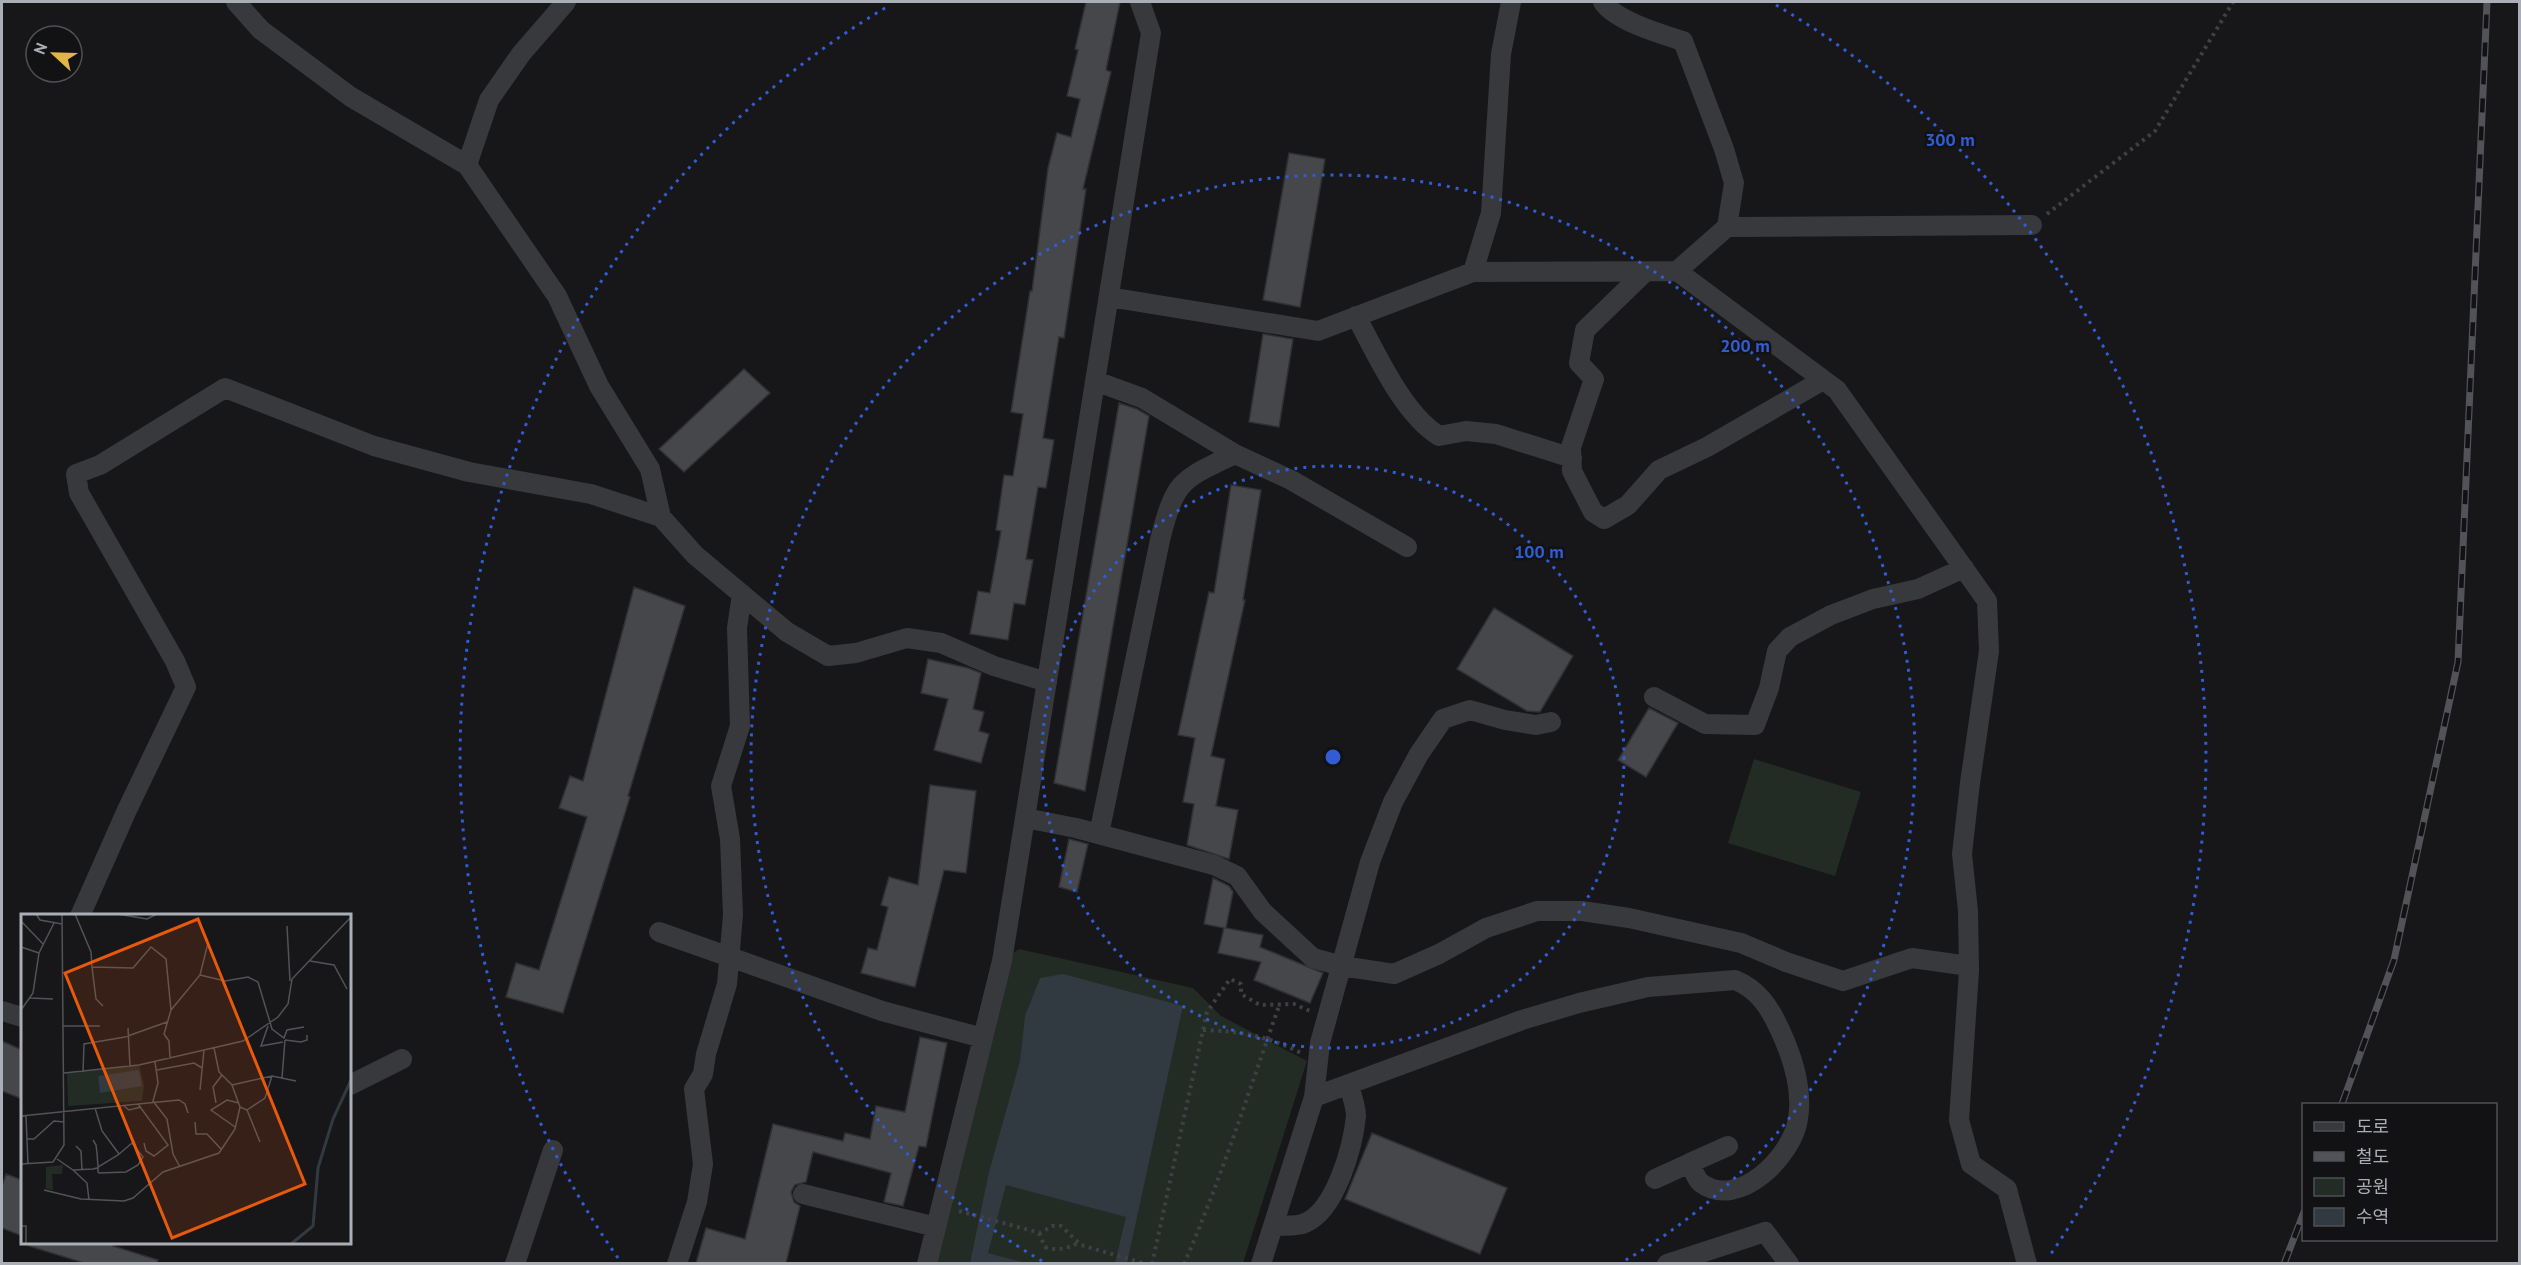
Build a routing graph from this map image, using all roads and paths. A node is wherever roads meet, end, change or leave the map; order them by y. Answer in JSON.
{"nodes":[{"id":1,"x":236,"y":2,"type":"edge"},
{"id":2,"x":566,"y":2,"type":"edge"},
{"id":3,"x":1140,"y":2,"type":"edge"},
{"id":4,"x":1511,"y":2,"type":"edge"},
{"id":5,"x":1603,"y":2,"type":"edge"},
{"id":6,"x":2233,"y":2,"type":"edge"},
{"id":7,"x":467,"y":165,"type":"junction"},
{"id":8,"x":2032,"y":225,"type":"joint"},
{"id":9,"x":1727,"y":227,"type":"junction"},
{"id":10,"x":1677,"y":271,"type":"junction"},
{"id":11,"x":1473,"y":272,"type":"junction"},
{"id":12,"x":1645,"y":272,"type":"junction"},
{"id":13,"x":1109,"y":297,"type":"junction"},
{"id":14,"x":1356,"y":316,"type":"junction"},
{"id":15,"x":1823,"y":380,"type":"junction"},
{"id":16,"x":1095,"y":381,"type":"junction"},
{"id":17,"x":1235,"y":454,"type":"junction"},
{"id":18,"x":1572,"y":458,"type":"junction"},
{"id":19,"x":661,"y":518,"type":"junction"},
{"id":20,"x":1407,"y":547,"type":"dead end"},
{"id":21,"x":1964,"y":568,"type":"junction"},
{"id":22,"x":742,"y":594,"type":"junction"},
{"id":23,"x":1047,"y":682,"type":"junction"},
{"id":24,"x":1654,"y":697,"type":"dead end"},
{"id":25,"x":1551,"y":722,"type":"dead end"},
{"id":26,"x":1025,"y":818,"type":"junction"},
{"id":27,"x":1099,"y":834,"type":"junction"},
{"id":28,"x":80,"y":914,"type":"edge"},
{"id":29,"x":660,"y":932,"type":"dead end"},
{"id":30,"x":728,"y":957,"type":"junction"},
{"id":31,"x":1342,"y":966,"type":"junction"},
{"id":32,"x":1969,"y":966,"type":"junction"},
{"id":33,"x":1281,"y":1003,"type":"junction"},
{"id":34,"x":2,"y":1011,"type":"edge"},
{"id":35,"x":21,"y":1017,"type":"edge"},
{"id":36,"x":1203,"y":1030,"type":"junction"},
{"id":37,"x":1268,"y":1037,"type":"junction"},
{"id":38,"x":983,"y":1038,"type":"junction"},
{"id":39,"x":1319,"y":1052,"type":"junction"},
{"id":40,"x":402,"y":1059,"type":"dead end"},
{"id":41,"x":351,"y":1084,"type":"edge"},
{"id":42,"x":1349,"y":1084,"type":"junction"},
{"id":43,"x":1314,"y":1097,"type":"junction"},
{"id":44,"x":1728,"y":1146,"type":"dead end"},
{"id":45,"x":553,"y":1150,"type":"dead end"},
{"id":46,"x":1690,"y":1163,"type":"junction"},
{"id":47,"x":1655,"y":1179,"type":"dead end"},
{"id":48,"x":803,"y":1194,"type":"dead end"},
{"id":49,"x":941,"y":1206,"type":"junction"},
{"id":50,"x":1273,"y":1226,"type":"junction"},
{"id":51,"x":936,"y":1227,"type":"junction"},
{"id":52,"x":1039,"y":1233,"type":"junction"},
{"id":53,"x":1078,"y":1243,"type":"junction"},
{"id":54,"x":515,"y":1263,"type":"edge"},
{"id":55,"x":677,"y":1263,"type":"edge"},
{"id":56,"x":927,"y":1263,"type":"edge"},
{"id":57,"x":1146,"y":1263,"type":"edge"},
{"id":58,"x":1152,"y":1263,"type":"edge"},
{"id":59,"x":1184,"y":1263,"type":"edge"},
{"id":60,"x":1261,"y":1263,"type":"edge"},
{"id":61,"x":1667,"y":1263,"type":"edge"},
{"id":62,"x":1789,"y":1263,"type":"edge"},
{"id":63,"x":2027,"y":1263,"type":"edge"}],
"edges":[{"from":1,"to":7,"type":"street"},
{"from":2,"to":7,"type":"street"},
{"from":3,"to":13,"type":"street"},
{"from":4,"to":11,"type":"street"},
{"from":5,"to":9,"type":"street"},
{"from":6,"to":8,"type":"path"},
{"from":7,"to":19,"type":"street"},
{"from":8,"to":9,"type":"street"},
{"from":9,"to":10,"type":"street"},
{"from":10,"to":12,"type":"street"},
{"from":10,"to":15,"type":"street"},
{"from":11,"to":12,"type":"street"},
{"from":11,"to":14,"type":"street"},
{"from":12,"to":18,"type":"street"},
{"from":13,"to":14,"type":"street"},
{"from":13,"to":16,"type":"street"},
{"from":14,"to":18,"type":"street"},
{"from":15,"to":18,"type":"street"},
{"from":15,"to":21,"type":"street"},
{"from":16,"to":17,"type":"street"},
{"from":16,"to":23,"type":"street"},
{"from":17,"to":20,"type":"street"},
{"from":17,"to":27,"type":"street"},
{"from":19,"to":22,"type":"street"},
{"from":19,"to":28,"type":"street"},
{"from":21,"to":24,"type":"street"},
{"from":21,"to":32,"type":"street"},
{"from":22,"to":23,"type":"street"},
{"from":22,"to":30,"type":"street"},
{"from":23,"to":26,"type":"street"},
{"from":25,"to":31,"type":"street"},
{"from":26,"to":27,"type":"street"},
{"from":26,"to":38,"type":"street"},
{"from":27,"to":31,"type":"street"},
{"from":29,"to":30,"type":"street"},
{"from":30,"to":38,"type":"street"},
{"from":30,"to":55,"type":"street"},
{"from":31,"to":32,"type":"street"},
{"from":31,"to":39,"type":"street"},
{"from":32,"to":63,"type":"street"},
{"from":33,"to":36,"type":"path"},
{"from":33,"to":37,"type":"path"},
{"from":33,"to":39,"type":"path"},
{"from":34,"to":35,"type":"street"},
{"from":36,"to":37,"type":"path"},
{"from":36,"to":58,"type":"path"},
{"from":37,"to":39,"type":"path"},
{"from":37,"to":59,"type":"path"},
{"from":38,"to":49,"type":"street"},
{"from":39,"to":43,"type":"street"},
{"from":40,"to":41,"type":"street"},
{"from":42,"to":43,"type":"street"},
{"from":42,"to":46,"type":"street"},
{"from":42,"to":50,"type":"street"},
{"from":43,"to":50,"type":"street"},
{"from":44,"to":46,"type":"street"},
{"from":45,"to":54,"type":"street"},
{"from":46,"to":47,"type":"street"},
{"from":48,"to":51,"type":"street"},
{"from":49,"to":51,"type":"street"},
{"from":49,"to":52,"type":"path"},
{"from":50,"to":60,"type":"street"},
{"from":51,"to":56,"type":"street"},
{"from":52,"to":53,"type":"path"},
{"from":52,"to":53,"type":"path"},
{"from":53,"to":57,"type":"path"},
{"from":61,"to":62,"type":"street"}]}
